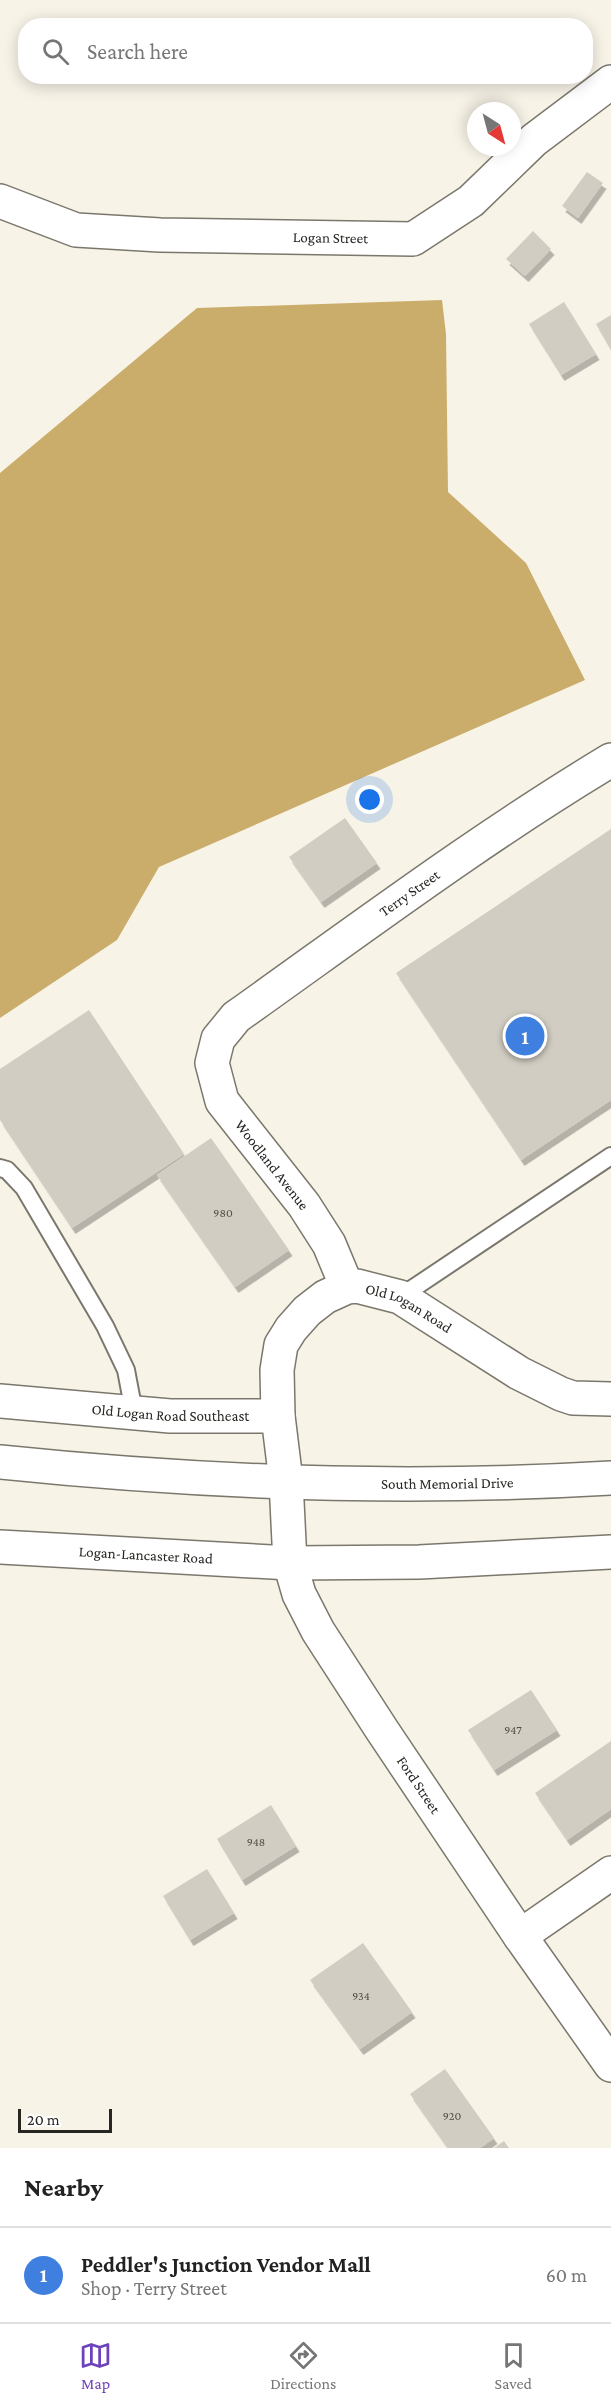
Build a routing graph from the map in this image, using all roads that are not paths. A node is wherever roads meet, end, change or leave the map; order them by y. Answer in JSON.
{"nodes":[{"id":1,"x":611,"y":82,"type":"edge"},
{"id":2,"x":0,"y":201,"type":"edge"},
{"id":3,"x":611,"y":760,"type":"edge"},
{"id":4,"x":218,"y":1040,"type":"joint"},
{"id":5,"x":611,"y":1156,"type":"edge"},
{"id":6,"x":0,"y":1168,"type":"edge"},
{"id":7,"x":347,"y":1287,"type":"junction"},
{"id":8,"x":400,"y":1298,"type":"junction"},
{"id":9,"x":611,"y":1399,"type":"edge"},
{"id":10,"x":0,"y":1401,"type":"edge"},
{"id":11,"x":134,"y":1412,"type":"junction"},
{"id":12,"x":278,"y":1416,"type":"junction"},
{"id":13,"x":0,"y":1462,"type":"edge"},
{"id":14,"x":611,"y":1478,"type":"edge"},
{"id":15,"x":286,"y":1480,"type":"junction"},
{"id":16,"x":0,"y":1547,"type":"edge"},
{"id":17,"x":611,"y":1552,"type":"edge"},
{"id":18,"x":290,"y":1563,"type":"junction"},
{"id":19,"x":611,"y":1873,"type":"edge"},
{"id":20,"x":520,"y":1936,"type":"junction"},
{"id":21,"x":611,"y":2065,"type":"edge"}],
"edges":[{"from":1,"to":2,"type":"main road","name":"Logan Street"},
{"from":3,"to":4,"type":"main road","name":"Terry Street"},
{"from":4,"to":7,"type":"main road","name":"Woodland Avenue"},
{"from":5,"to":8,"type":"lane"},
{"from":6,"to":11,"type":"lane"},
{"from":7,"to":8,"type":"main road","name":"Old Logan Road"},
{"from":7,"to":12,"type":"main road","name":"Old Logan Road"},
{"from":8,"to":9,"type":"main road","name":"Old Logan Road"},
{"from":10,"to":11,"type":"main road","name":"Old Logan Road Southeast"},
{"from":11,"to":12,"type":"main road","name":"Old Logan Road Southeast"},
{"from":12,"to":15,"type":"main road"},
{"from":13,"to":15,"type":"main road"},
{"from":14,"to":15,"type":"main road","name":"South Memorial Drive"},
{"from":15,"to":18,"type":"main road","name":"Ford Street"},
{"from":16,"to":18,"type":"main road","name":"Logan-Lancaster Road"},
{"from":17,"to":18,"type":"main road"},
{"from":18,"to":20,"type":"main road","name":"Ford Street"},
{"from":19,"to":20,"type":"main road"},
{"from":20,"to":21,"type":"main road","name":"Ford Street"}]}
